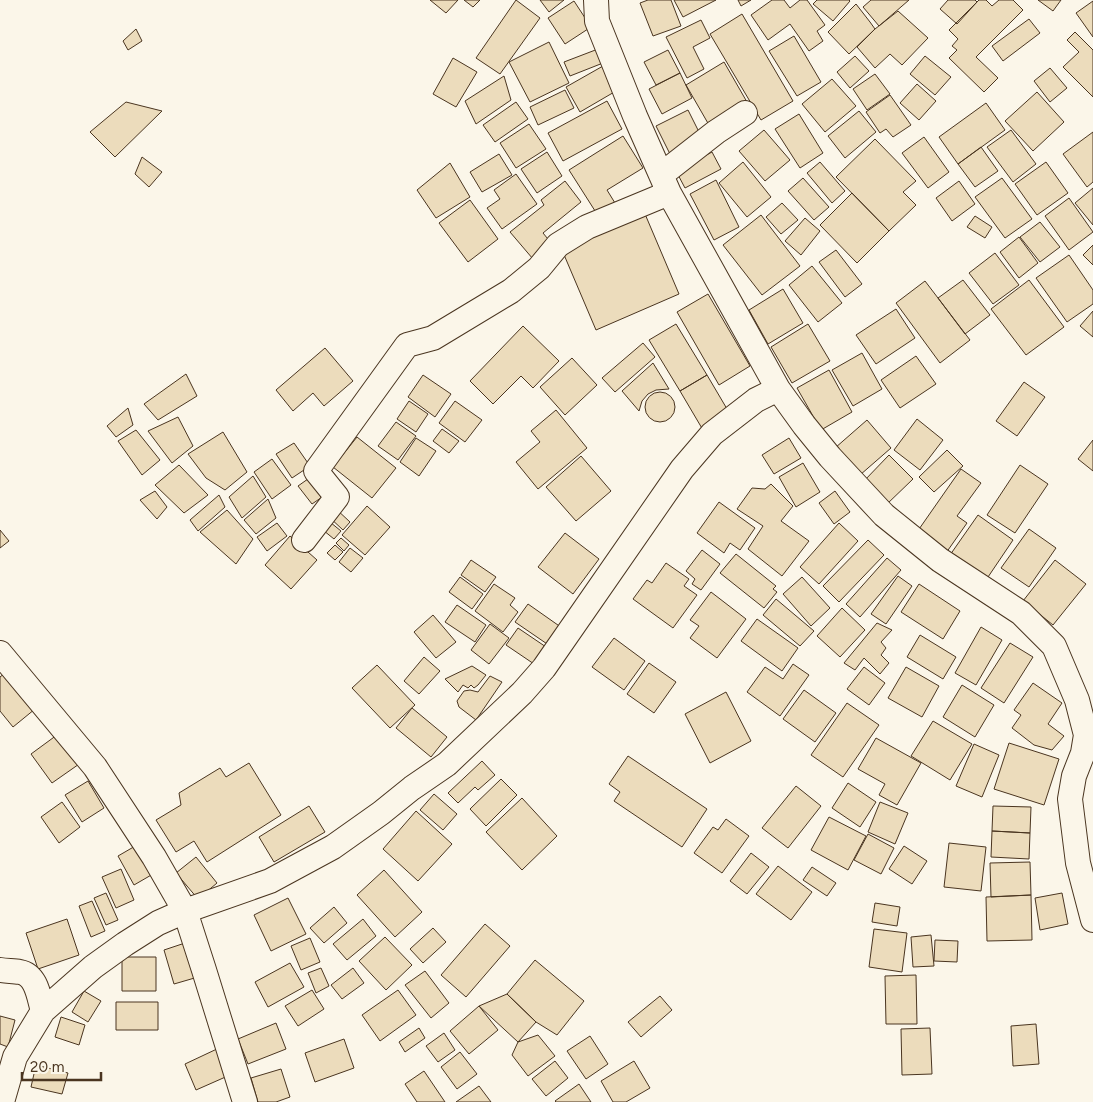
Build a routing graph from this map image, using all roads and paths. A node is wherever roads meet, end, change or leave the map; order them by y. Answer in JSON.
{"nodes":[{"id":1,"x":596,"y":0,"type":"edge"},
{"id":2,"x":745,"y":113,"type":"dead end"},
{"id":3,"x":665,"y":184,"type":"junction"},
{"id":4,"x":778,"y":389,"type":"junction"},
{"id":5,"x":304,"y":540,"type":"dead end"},
{"id":6,"x":0,"y":653,"type":"edge"},
{"id":7,"x":185,"y":912,"type":"junction"},
{"id":8,"x":1093,"y":920,"type":"edge"},
{"id":9,"x":0,"y":970,"type":"edge"},
{"id":10,"x":43,"y":1011,"type":"junction"},
{"id":11,"x":2,"y":1102,"type":"edge"},
{"id":12,"x":245,"y":1102,"type":"edge"}],
"edges":[{"from":1,"to":3,"type":"street"},
{"from":2,"to":3,"type":"street"},
{"from":3,"to":4,"type":"street"},
{"from":3,"to":5,"type":"street"},
{"from":4,"to":7,"type":"street"},
{"from":4,"to":8,"type":"street"},
{"from":6,"to":7,"type":"street"},
{"from":7,"to":10,"type":"street"},
{"from":7,"to":12,"type":"street"},
{"from":9,"to":10,"type":"street"},
{"from":10,"to":11,"type":"street"}]}
